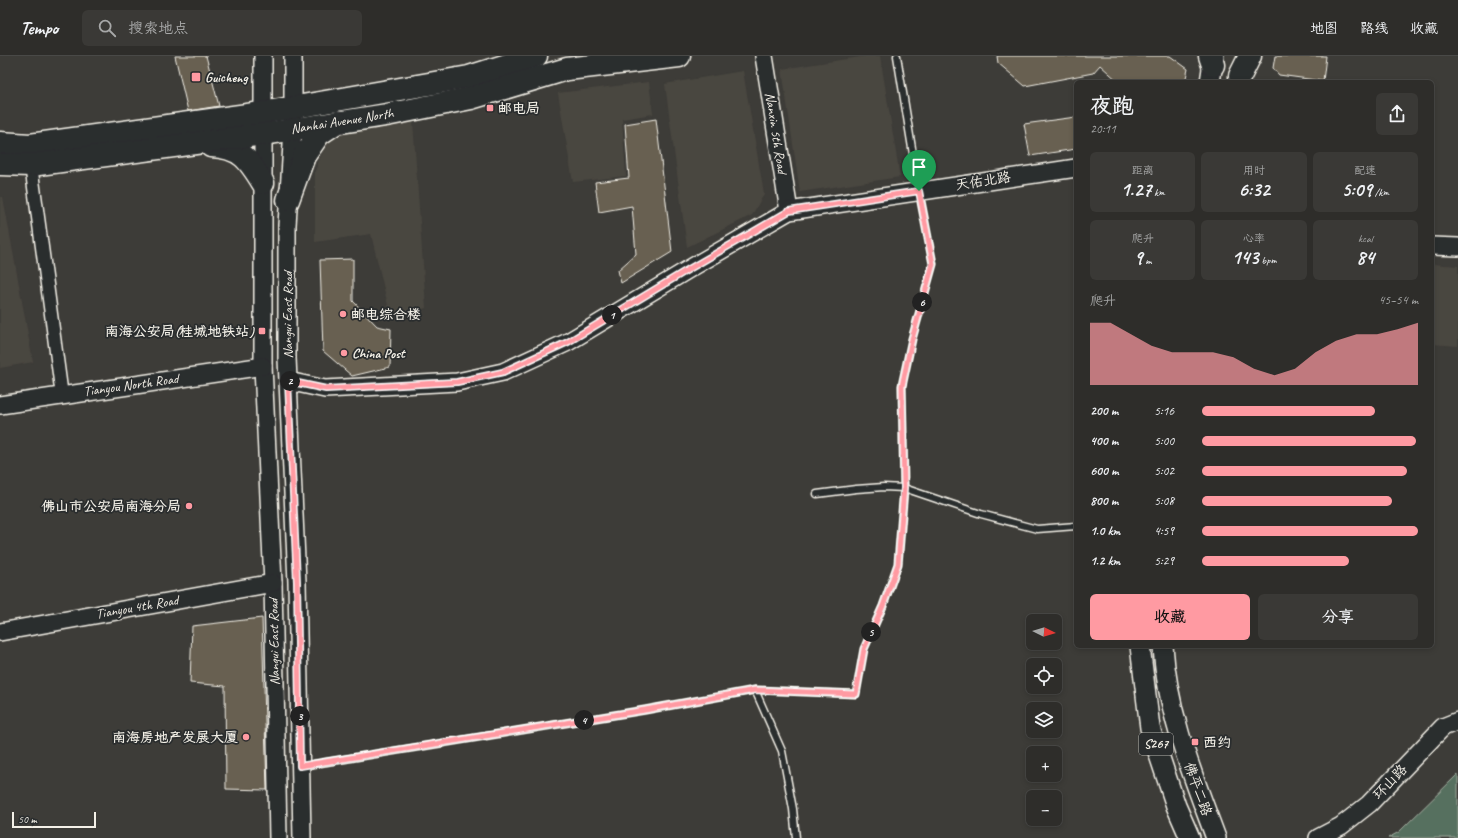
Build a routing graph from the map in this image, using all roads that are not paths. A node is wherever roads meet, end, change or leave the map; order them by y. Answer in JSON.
{"nodes":[{"id":1,"x":263,"y":56,"type":"edge"},
{"id":2,"x":293,"y":56,"type":"edge"},
{"id":3,"x":536,"y":56,"type":"edge"},
{"id":4,"x":679,"y":56,"type":"edge"},
{"id":5,"x":764,"y":56,"type":"edge"},
{"id":6,"x":897,"y":56,"type":"edge"},
{"id":7,"x":1250,"y":56,"type":"edge"},
{"id":8,"x":1240,"y":72,"type":"edge"},
{"id":9,"x":292,"y":118,"type":"junction"},
{"id":10,"x":337,"y":122,"type":"junction"},
{"id":11,"x":263,"y":123,"type":"junction"},
{"id":12,"x":0,"y":143,"type":"edge"},
{"id":13,"x":184,"y":145,"type":"junction"},
{"id":14,"x":0,"y":164,"type":"edge"},
{"id":15,"x":31,"y":165,"type":"junction"},
{"id":16,"x":1074,"y":168,"type":"edge"},
{"id":17,"x":263,"y":183,"type":"junction"},
{"id":18,"x":919,"y":191,"type":"junction"},
{"id":19,"x":288,"y":200,"type":"junction"},
{"id":20,"x":789,"y":211,"type":"junction"},
{"id":21,"x":1434,"y":246,"type":"edge"},
{"id":22,"x":1458,"y":247,"type":"edge"},
{"id":23,"x":262,"y":366,"type":"junction"},
{"id":24,"x":288,"y":381,"type":"junction"},
{"id":25,"x":62,"y":396,"type":"junction"},
{"id":26,"x":0,"y":405,"type":"edge"},
{"id":27,"x":904,"y":488,"type":"junction"},
{"id":28,"x":817,"y":494,"type":"dead end"},
{"id":29,"x":1074,"y":526,"type":"edge"},
{"id":30,"x":273,"y":583,"type":"junction"},
{"id":31,"x":0,"y":632,"type":"edge"},
{"id":32,"x":1140,"y":648,"type":"edge"},
{"id":33,"x":1163,"y":648,"type":"edge"},
{"id":34,"x":755,"y":690,"type":"junction"},
{"id":35,"x":1458,"y":721,"type":"edge"},
{"id":36,"x":300,"y":766,"type":"junction"},
{"id":37,"x":278,"y":838,"type":"edge"},
{"id":38,"x":302,"y":838,"type":"edge"},
{"id":39,"x":796,"y":838,"type":"edge"},
{"id":40,"x":1190,"y":838,"type":"edge"},
{"id":41,"x":1216,"y":838,"type":"edge"},
{"id":42,"x":1318,"y":838,"type":"edge"}],
"edges":[{"from":1,"to":11,"type":"main road","name":"Nangui East Road"},
{"from":2,"to":9,"type":"main road","name":"Nangui East Road"},
{"from":3,"to":9,"type":"highway","name":"Nanhai Avenue North"},
{"from":4,"to":10,"type":"highway","name":"Nanhai Avenue North"},
{"from":5,"to":20,"type":"main road","name":"Nanxin 5th Road"},
{"from":6,"to":18,"type":"lane"},
{"from":7,"to":8,"type":"highway"},
{"from":9,"to":10,"type":"highway","name":"Nanhai Avenue North"},
{"from":9,"to":11,"type":"highway","name":"Nanhai Avenue North"},
{"from":9,"to":19,"type":"main road","name":"Nangui East Road"},
{"from":10,"to":19,"type":"highway"},
{"from":11,"to":12,"type":"highway","name":"Nanhai Avenue North"},
{"from":11,"to":13,"type":"highway","name":"Nanhai Avenue North"},
{"from":11,"to":17,"type":"main road","name":"Nangui East Road"},
{"from":13,"to":15,"type":"highway","name":"Nanhai Avenue North"},
{"from":13,"to":17,"type":"highway"},
{"from":14,"to":15,"type":"highway","name":"Nanhai Avenue North"},
{"from":15,"to":25,"type":"street"},
{"from":16,"to":18,"type":"main road","name":"天佑北路"},
{"from":17,"to":23,"type":"main road","name":"Nangui East Road"},
{"from":18,"to":20,"type":"main road","name":"天佑北路"},
{"from":18,"to":27,"type":"lane"},
{"from":19,"to":24,"type":"main road","name":"Nangui East Road"},
{"from":20,"to":24,"type":"main road","name":"天佑北路"},
{"from":21,"to":22,"type":"main road"},
{"from":23,"to":25,"type":"main road","name":"Tianyou North Road"},
{"from":23,"to":30,"type":"main road","name":"Nangui East Road"},
{"from":24,"to":36,"type":"main road","name":"Nangui East Road"},
{"from":25,"to":26,"type":"main road","name":"Tianyou North Road"},
{"from":27,"to":28,"type":"lane"},
{"from":27,"to":29,"type":"lane"},
{"from":27,"to":34,"type":"lane"},
{"from":30,"to":31,"type":"main road","name":"Tianyou 4th Road"},
{"from":30,"to":37,"type":"main road","name":"Nangui East Road"},
{"from":32,"to":40,"type":"main road","number":"S267"},
{"from":33,"to":41,"type":"main road","name":"佛平二路"},
{"from":34,"to":36,"type":"lane"},
{"from":34,"to":39,"type":"lane"},
{"from":35,"to":42,"type":"main road","name":"环山路"},
{"from":36,"to":38,"type":"main road","name":"Nangui East Road"}]}
